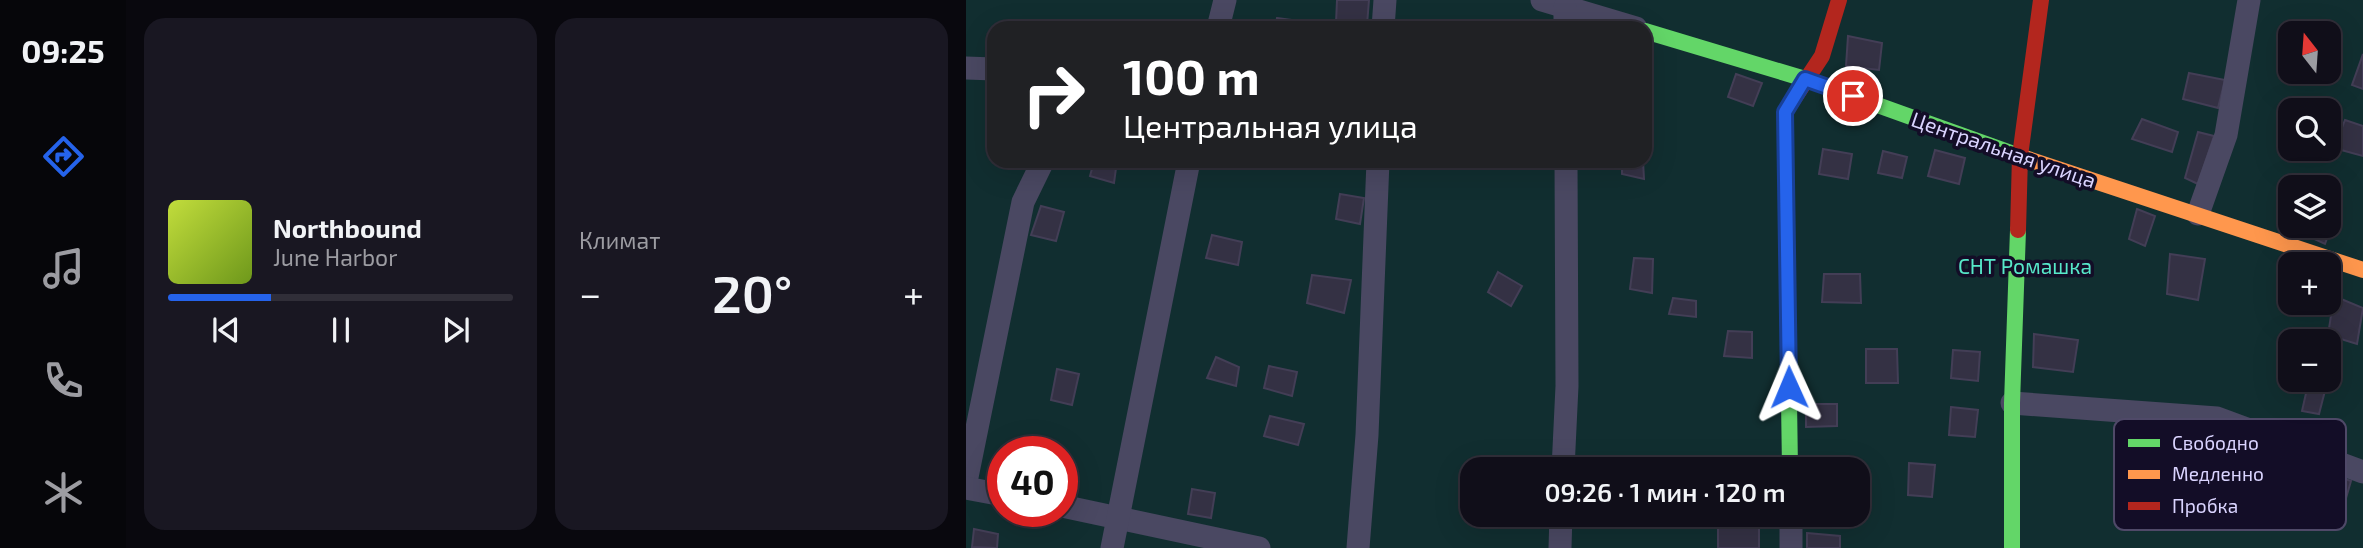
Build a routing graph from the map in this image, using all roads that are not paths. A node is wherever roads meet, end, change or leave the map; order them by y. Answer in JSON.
{"nodes":[{"id":1,"x":1225,"y":0,"type":"edge"},
{"id":2,"x":1385,"y":0,"type":"edge"},
{"id":3,"x":1542,"y":0,"type":"edge"},
{"id":4,"x":1839,"y":0,"type":"edge"},
{"id":5,"x":2041,"y":0,"type":"edge"},
{"id":6,"x":2249,"y":0,"type":"edge"},
{"id":7,"x":1565,"y":17,"type":"edge"},
{"id":8,"x":1220,"y":21,"type":"edge"},
{"id":9,"x":1384,"y":21,"type":"edge"},
{"id":10,"x":1591,"y":21,"type":"edge"},
{"id":11,"x":1652,"y":33,"type":"edge"},
{"id":12,"x":966,"y":68,"type":"edge"},
{"id":13,"x":987,"y":69,"type":"edge"},
{"id":14,"x":1805,"y":79,"type":"junction"},
{"id":15,"x":2020,"y":156,"type":"junction"},
{"id":16,"x":1040,"y":168,"type":"edge"},
{"id":17,"x":1188,"y":168,"type":"edge"},
{"id":18,"x":1378,"y":168,"type":"edge"},
{"id":19,"x":1566,"y":168,"type":"edge"},
{"id":20,"x":2198,"y":214,"type":"junction"},
{"id":21,"x":2363,"y":270,"type":"edge"},
{"id":22,"x":2011,"y":403,"type":"junction"},
{"id":23,"x":2220,"y":419,"type":"edge"},
{"id":24,"x":1564,"y":457,"type":"edge"},
{"id":25,"x":1790,"y":457,"type":"edge"},
{"id":26,"x":2346,"y":466,"type":"edge"},
{"id":27,"x":2363,"y":472,"type":"edge"},
{"id":28,"x":966,"y":482,"type":"edge"},
{"id":29,"x":966,"y":488,"type":"edge"},
{"id":30,"x":987,"y":492,"type":"edge"},
{"id":31,"x":1078,"y":509,"type":"edge"},
{"id":32,"x":1117,"y":517,"type":"junction"},
{"id":33,"x":1561,"y":527,"type":"edge"},
{"id":34,"x":1791,"y":527,"type":"edge"},
{"id":35,"x":1112,"y":548,"type":"edge"},
{"id":36,"x":1259,"y":548,"type":"edge"},
{"id":37,"x":1358,"y":548,"type":"edge"},
{"id":38,"x":1560,"y":548,"type":"edge"},
{"id":39,"x":1791,"y":548,"type":"edge"},
{"id":40,"x":2012,"y":548,"type":"edge"}],
"edges":[{"from":1,"to":8,"type":"street"},
{"from":2,"to":9,"type":"street"},
{"from":3,"to":7,"type":"street"},
{"from":4,"to":14,"type":"street"},
{"from":5,"to":15,"type":"street"},
{"from":6,"to":20,"type":"street"},
{"from":7,"to":10,"type":"street"},
{"from":11,"to":14,"type":"street","name":"Центральная улица"},
{"from":12,"to":13,"type":"street"},
{"from":14,"to":15,"type":"street","name":"Центральная улица"},
{"from":14,"to":25,"type":"street"},
{"from":15,"to":20,"type":"street","name":"Центральная улица"},
{"from":15,"to":22,"type":"street"},
{"from":16,"to":28,"type":"street"},
{"from":17,"to":32,"type":"street"},
{"from":18,"to":37,"type":"street"},
{"from":19,"to":24,"type":"street"},
{"from":20,"to":21,"type":"street","name":"Центральная улица"},
{"from":22,"to":23,"type":"street"},
{"from":22,"to":40,"type":"street"},
{"from":26,"to":27,"type":"street"},
{"from":29,"to":30,"type":"street"},
{"from":31,"to":32,"type":"street"},
{"from":32,"to":35,"type":"street"},
{"from":32,"to":36,"type":"street"},
{"from":33,"to":38,"type":"street"},
{"from":34,"to":39,"type":"street"}]}
